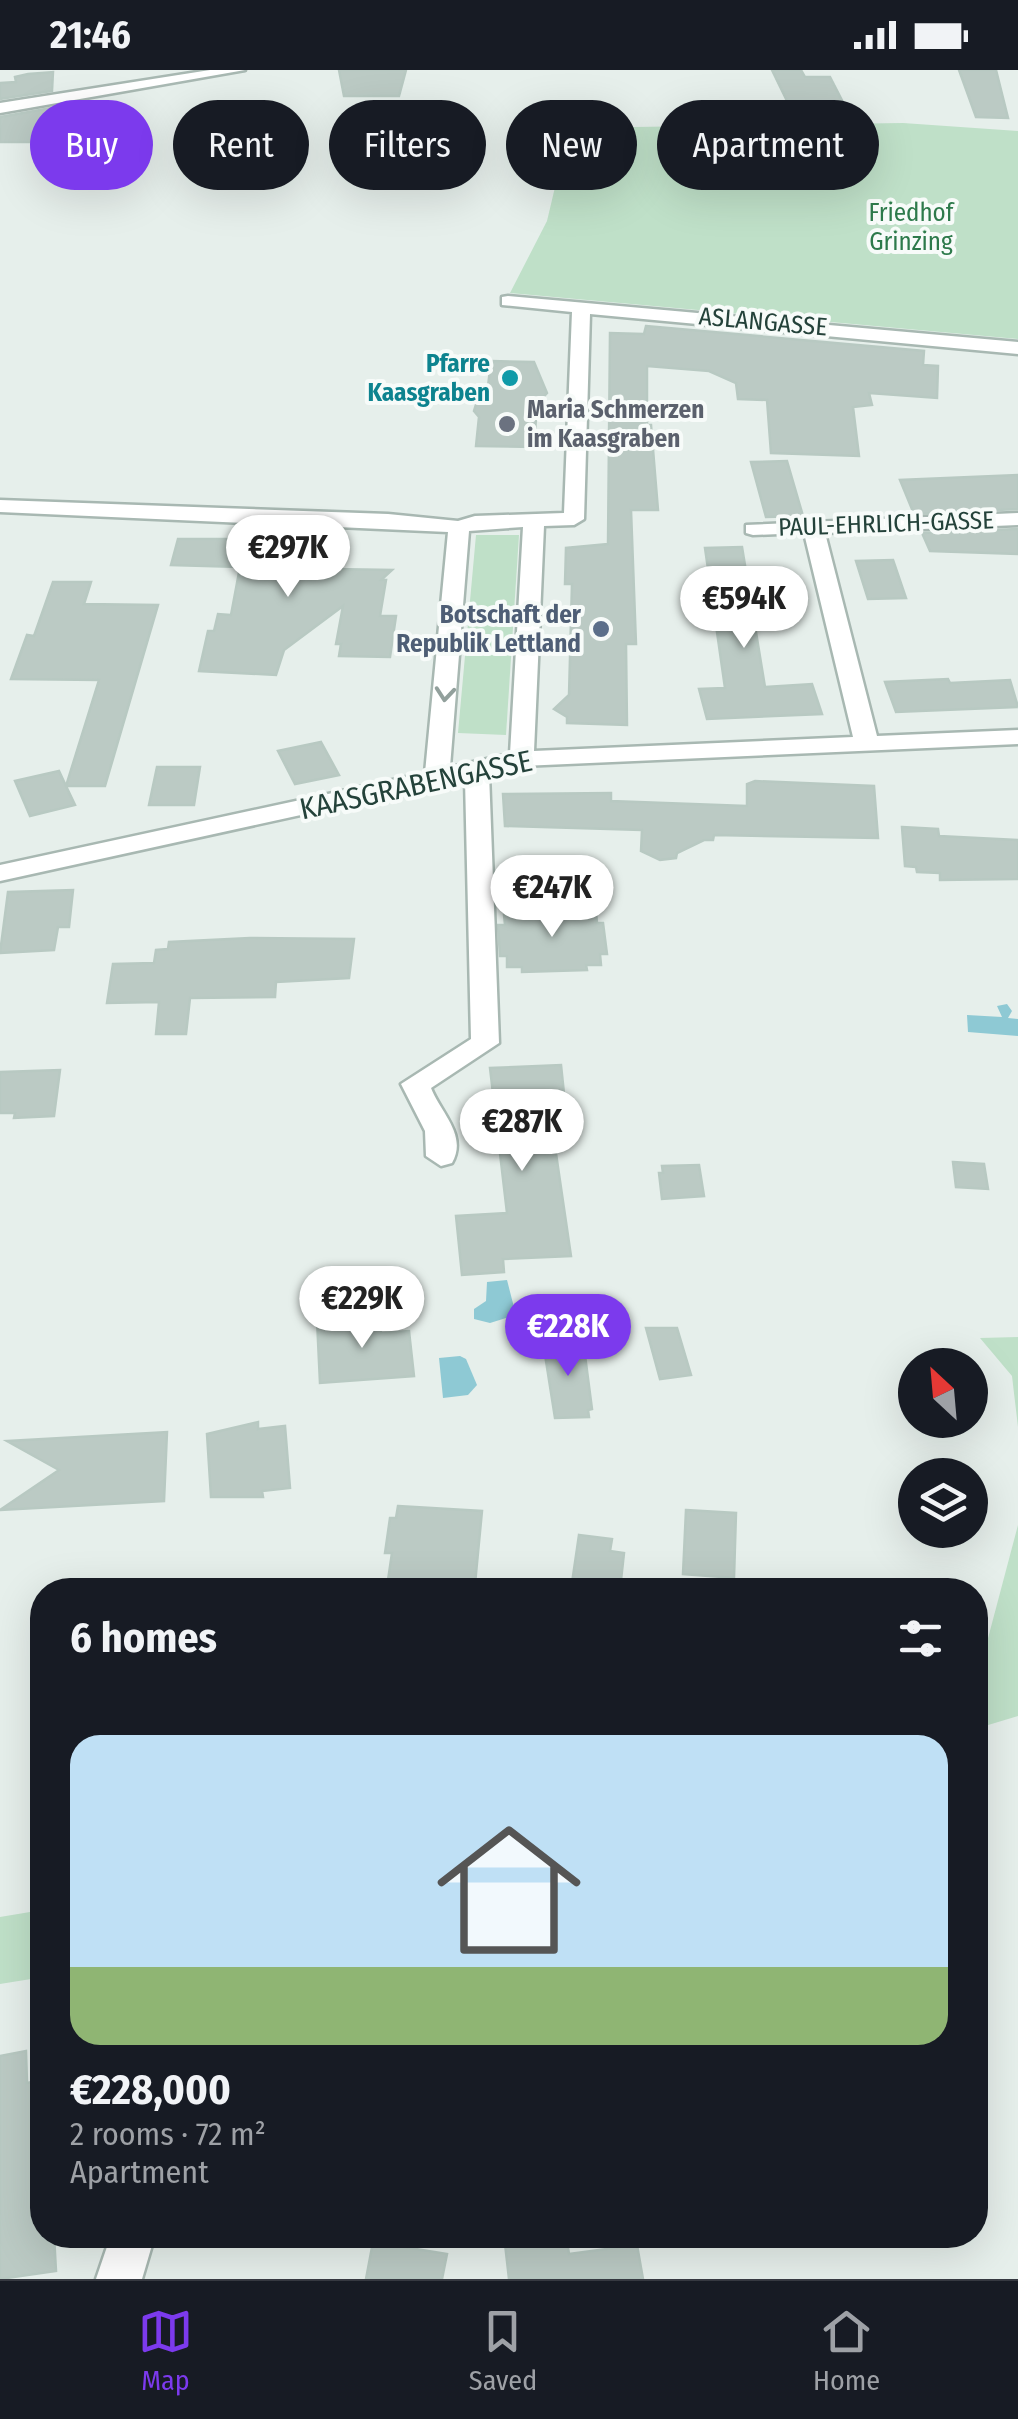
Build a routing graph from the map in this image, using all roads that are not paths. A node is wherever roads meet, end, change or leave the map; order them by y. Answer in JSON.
{"nodes":[{"id":1,"x":238,"y":70,"type":"edge"},
{"id":2,"x":0,"y":108,"type":"edge"},
{"id":3,"x":508,"y":301,"type":"dead end"},
{"id":4,"x":581,"y":306,"type":"junction"},
{"id":5,"x":1018,"y":348,"type":"edge"},
{"id":6,"x":0,"y":506,"type":"edge"},
{"id":7,"x":1018,"y":519,"type":"edge"},
{"id":8,"x":534,"y":523,"type":"junction"},
{"id":9,"x":813,"y":526,"type":"junction"},
{"id":10,"x":459,"y":527,"type":"junction"},
{"id":11,"x":753,"y":529,"type":"dead end"},
{"id":12,"x":1018,"y":737,"type":"edge"},
{"id":13,"x":868,"y":744,"type":"junction"},
{"id":14,"x":522,"y":759,"type":"junction"},
{"id":15,"x":477,"y":771,"type":"junction"},
{"id":16,"x":438,"y":780,"type":"junction"},
{"id":17,"x":0,"y":873,"type":"edge"},
{"id":18,"x":442,"y":1156,"type":"dead end"},
{"id":19,"x":129,"y":2248,"type":"edge"},
{"id":20,"x":119,"y":2279,"type":"edge"}],
"edges":[{"from":1,"to":2,"type":"street"},
{"from":3,"to":4,"type":"street","name":"ASLANGASSE"},
{"from":4,"to":5,"type":"street","name":"ASLANGASSE"},
{"from":4,"to":8,"type":"street"},
{"from":6,"to":10,"type":"street"},
{"from":7,"to":9,"type":"street","name":"PAUL-EHRLICH-GASSE"},
{"from":8,"to":10,"type":"street"},
{"from":8,"to":14,"type":"street"},
{"from":9,"to":11,"type":"street","name":"PAUL-EHRLICH-GASSE"},
{"from":9,"to":13,"type":"street"},
{"from":10,"to":16,"type":"street","one_way":true},
{"from":12,"to":13,"type":"street","name":"KAASGRABENGASSE"},
{"from":13,"to":14,"type":"street","name":"KAASGRABENGASSE"},
{"from":14,"to":15,"type":"street","name":"KAASGRABENGASSE"},
{"from":15,"to":16,"type":"street","name":"KAASGRABENGASSE"},
{"from":15,"to":18,"type":"street"},
{"from":16,"to":17,"type":"street","name":"KAASGRABENGASSE"},
{"from":19,"to":20,"type":"street"}]}
